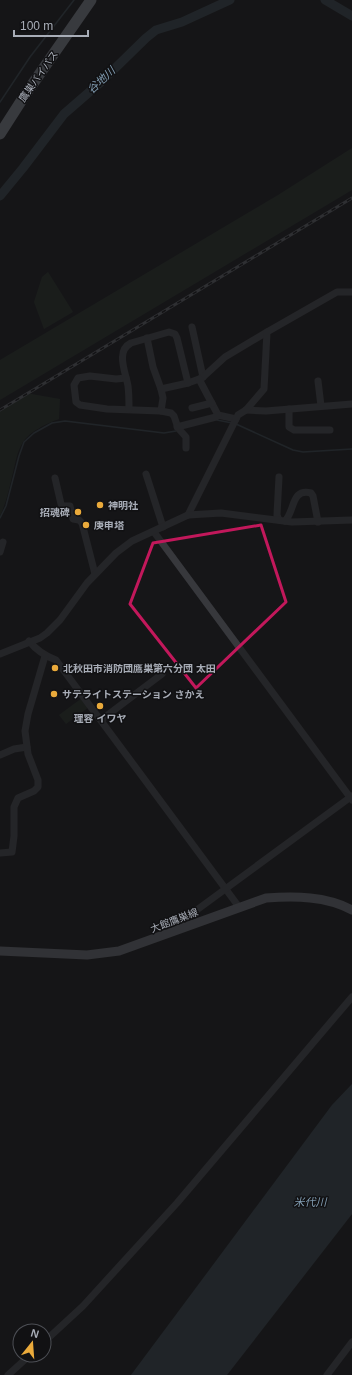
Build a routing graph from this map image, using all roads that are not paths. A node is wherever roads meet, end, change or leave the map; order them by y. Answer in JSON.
{"nodes":[{"id":1,"x":91,"y":0,"type":"edge"},
{"id":2,"x":0,"y":134,"type":"edge"},
{"id":3,"x":352,"y":292,"type":"edge"},
{"id":4,"x":192,"y":327,"type":"dead end"},
{"id":5,"x":267,"y":332,"type":"junction"},
{"id":6,"x":147,"y":338,"type":"junction"},
{"id":7,"x":126,"y":378,"type":"junction"},
{"id":8,"x":201,"y":378,"type":"junction"},
{"id":9,"x":318,"y":381,"type":"dead end"},
{"id":10,"x":188,"y":383,"type":"junction"},
{"id":11,"x":161,"y":389,"type":"junction"},
{"id":12,"x":212,"y":403,"type":"junction"},
{"id":13,"x":352,"y":404,"type":"edge"},
{"id":14,"x":322,"y":406,"type":"junction"},
{"id":15,"x":192,"y":408,"type":"dead end"},
{"id":16,"x":129,"y":409,"type":"junction"},
{"id":17,"x":289,"y":409,"type":"junction"},
{"id":18,"x":246,"y":410,"type":"junction"},
{"id":19,"x":161,"y":411,"type":"junction"},
{"id":20,"x":218,"y":415,"type":"junction"},
{"id":21,"x":234,"y":423,"type":"junction"},
{"id":22,"x":179,"y":429,"type":"junction"},
{"id":23,"x":330,"y":430,"type":"dead end"},
{"id":24,"x":186,"y":448,"type":"dead end"},
{"id":25,"x":146,"y":474,"type":"dead end"},
{"id":26,"x":279,"y":477,"type":"dead end"},
{"id":27,"x":55,"y":478,"type":"dead end"},
{"id":28,"x":188,"y":515,"type":"junction"},
{"id":29,"x":352,"y":520,"type":"edge"},
{"id":30,"x":282,"y":521,"type":"junction"},
{"id":31,"x":318,"y":522,"type":"junction"},
{"id":32,"x":163,"y":527,"type":"junction"},
{"id":33,"x":154,"y":532,"type":"junction"},
{"id":34,"x":3,"y":542,"type":"dead end"},
{"id":35,"x":0,"y":552,"type":"edge"},
{"id":36,"x":95,"y":574,"type":"junction"},
{"id":37,"x":29,"y":642,"type":"junction"},
{"id":38,"x":0,"y":654,"type":"edge"},
{"id":39,"x":45,"y":656,"type":"junction"},
{"id":40,"x":162,"y":674,"type":"dead end"},
{"id":41,"x":101,"y":720,"type":"junction"},
{"id":42,"x":27,"y":746,"type":"junction"},
{"id":43,"x":0,"y":755,"type":"edge"},
{"id":44,"x":351,"y":798,"type":"edge"},
{"id":45,"x":0,"y":853,"type":"edge"},
{"id":46,"x":225,"y":889,"type":"junction"},
{"id":47,"x":239,"y":907,"type":"junction"},
{"id":48,"x":352,"y":910,"type":"edge"},
{"id":49,"x":173,"y":932,"type":"junction"},
{"id":50,"x":0,"y":951,"type":"edge"},
{"id":51,"x":352,"y":997,"type":"edge"},
{"id":52,"x":52,"y":1335,"type":"edge"},
{"id":53,"x":352,"y":1342,"type":"edge"},
{"id":54,"x":21,"y":1363,"type":"edge"},
{"id":55,"x":8,"y":1375,"type":"edge"},
{"id":56,"x":327,"y":1375,"type":"edge"}],
"edges":[{"from":1,"to":2,"type":"highway","name":"鷹巣バイパス"},
{"from":3,"to":5,"type":"street"},
{"from":4,"to":8,"type":"street"},
{"from":5,"to":8,"type":"street"},
{"from":5,"to":18,"type":"street"},
{"from":6,"to":7,"type":"street"},
{"from":6,"to":10,"type":"street"},
{"from":6,"to":11,"type":"street"},
{"from":7,"to":16,"type":"street"},
{"from":7,"to":16,"type":"street"},
{"from":8,"to":10,"type":"street"},
{"from":8,"to":12,"type":"street"},
{"from":9,"to":14,"type":"street"},
{"from":10,"to":11,"type":"street"},
{"from":11,"to":19,"type":"street"},
{"from":12,"to":15,"type":"street"},
{"from":12,"to":20,"type":"street"},
{"from":13,"to":14,"type":"street"},
{"from":14,"to":17,"type":"street"},
{"from":16,"to":19,"type":"street"},
{"from":17,"to":18,"type":"street"},
{"from":17,"to":23,"type":"street"},
{"from":18,"to":21,"type":"street"},
{"from":19,"to":22,"type":"street"},
{"from":20,"to":21,"type":"street"},
{"from":20,"to":22,"type":"street"},
{"from":21,"to":28,"type":"street"},
{"from":22,"to":24,"type":"street"},
{"from":25,"to":32,"type":"street"},
{"from":26,"to":30,"type":"street"},
{"from":27,"to":36,"type":"street"},
{"from":28,"to":30,"type":"street"},
{"from":28,"to":32,"type":"street"},
{"from":29,"to":31,"type":"street"},
{"from":30,"to":31,"type":"street"},
{"from":30,"to":31,"type":"street"},
{"from":32,"to":33,"type":"street"},
{"from":33,"to":36,"type":"street"},
{"from":33,"to":44,"type":"street"},
{"from":34,"to":35,"type":"street"},
{"from":36,"to":37,"type":"street"},
{"from":37,"to":38,"type":"street"},
{"from":37,"to":39,"type":"street"},
{"from":39,"to":41,"type":"street"},
{"from":39,"to":42,"type":"street"},
{"from":40,"to":41,"type":"street"},
{"from":41,"to":46,"type":"street"},
{"from":42,"to":43,"type":"street"},
{"from":42,"to":45,"type":"street"},
{"from":44,"to":46,"type":"street"},
{"from":46,"to":47,"type":"street"},
{"from":46,"to":49,"type":"street"},
{"from":47,"to":48,"type":"main road","name":"大館鷹巣線"},
{"from":47,"to":49,"type":"main road","name":"大館鷹巣線"},
{"from":49,"to":50,"type":"main road","name":"大館鷹巣線"},
{"from":51,"to":52,"type":"street"},
{"from":53,"to":56,"type":"street"},
{"from":54,"to":55,"type":"street"}]}
